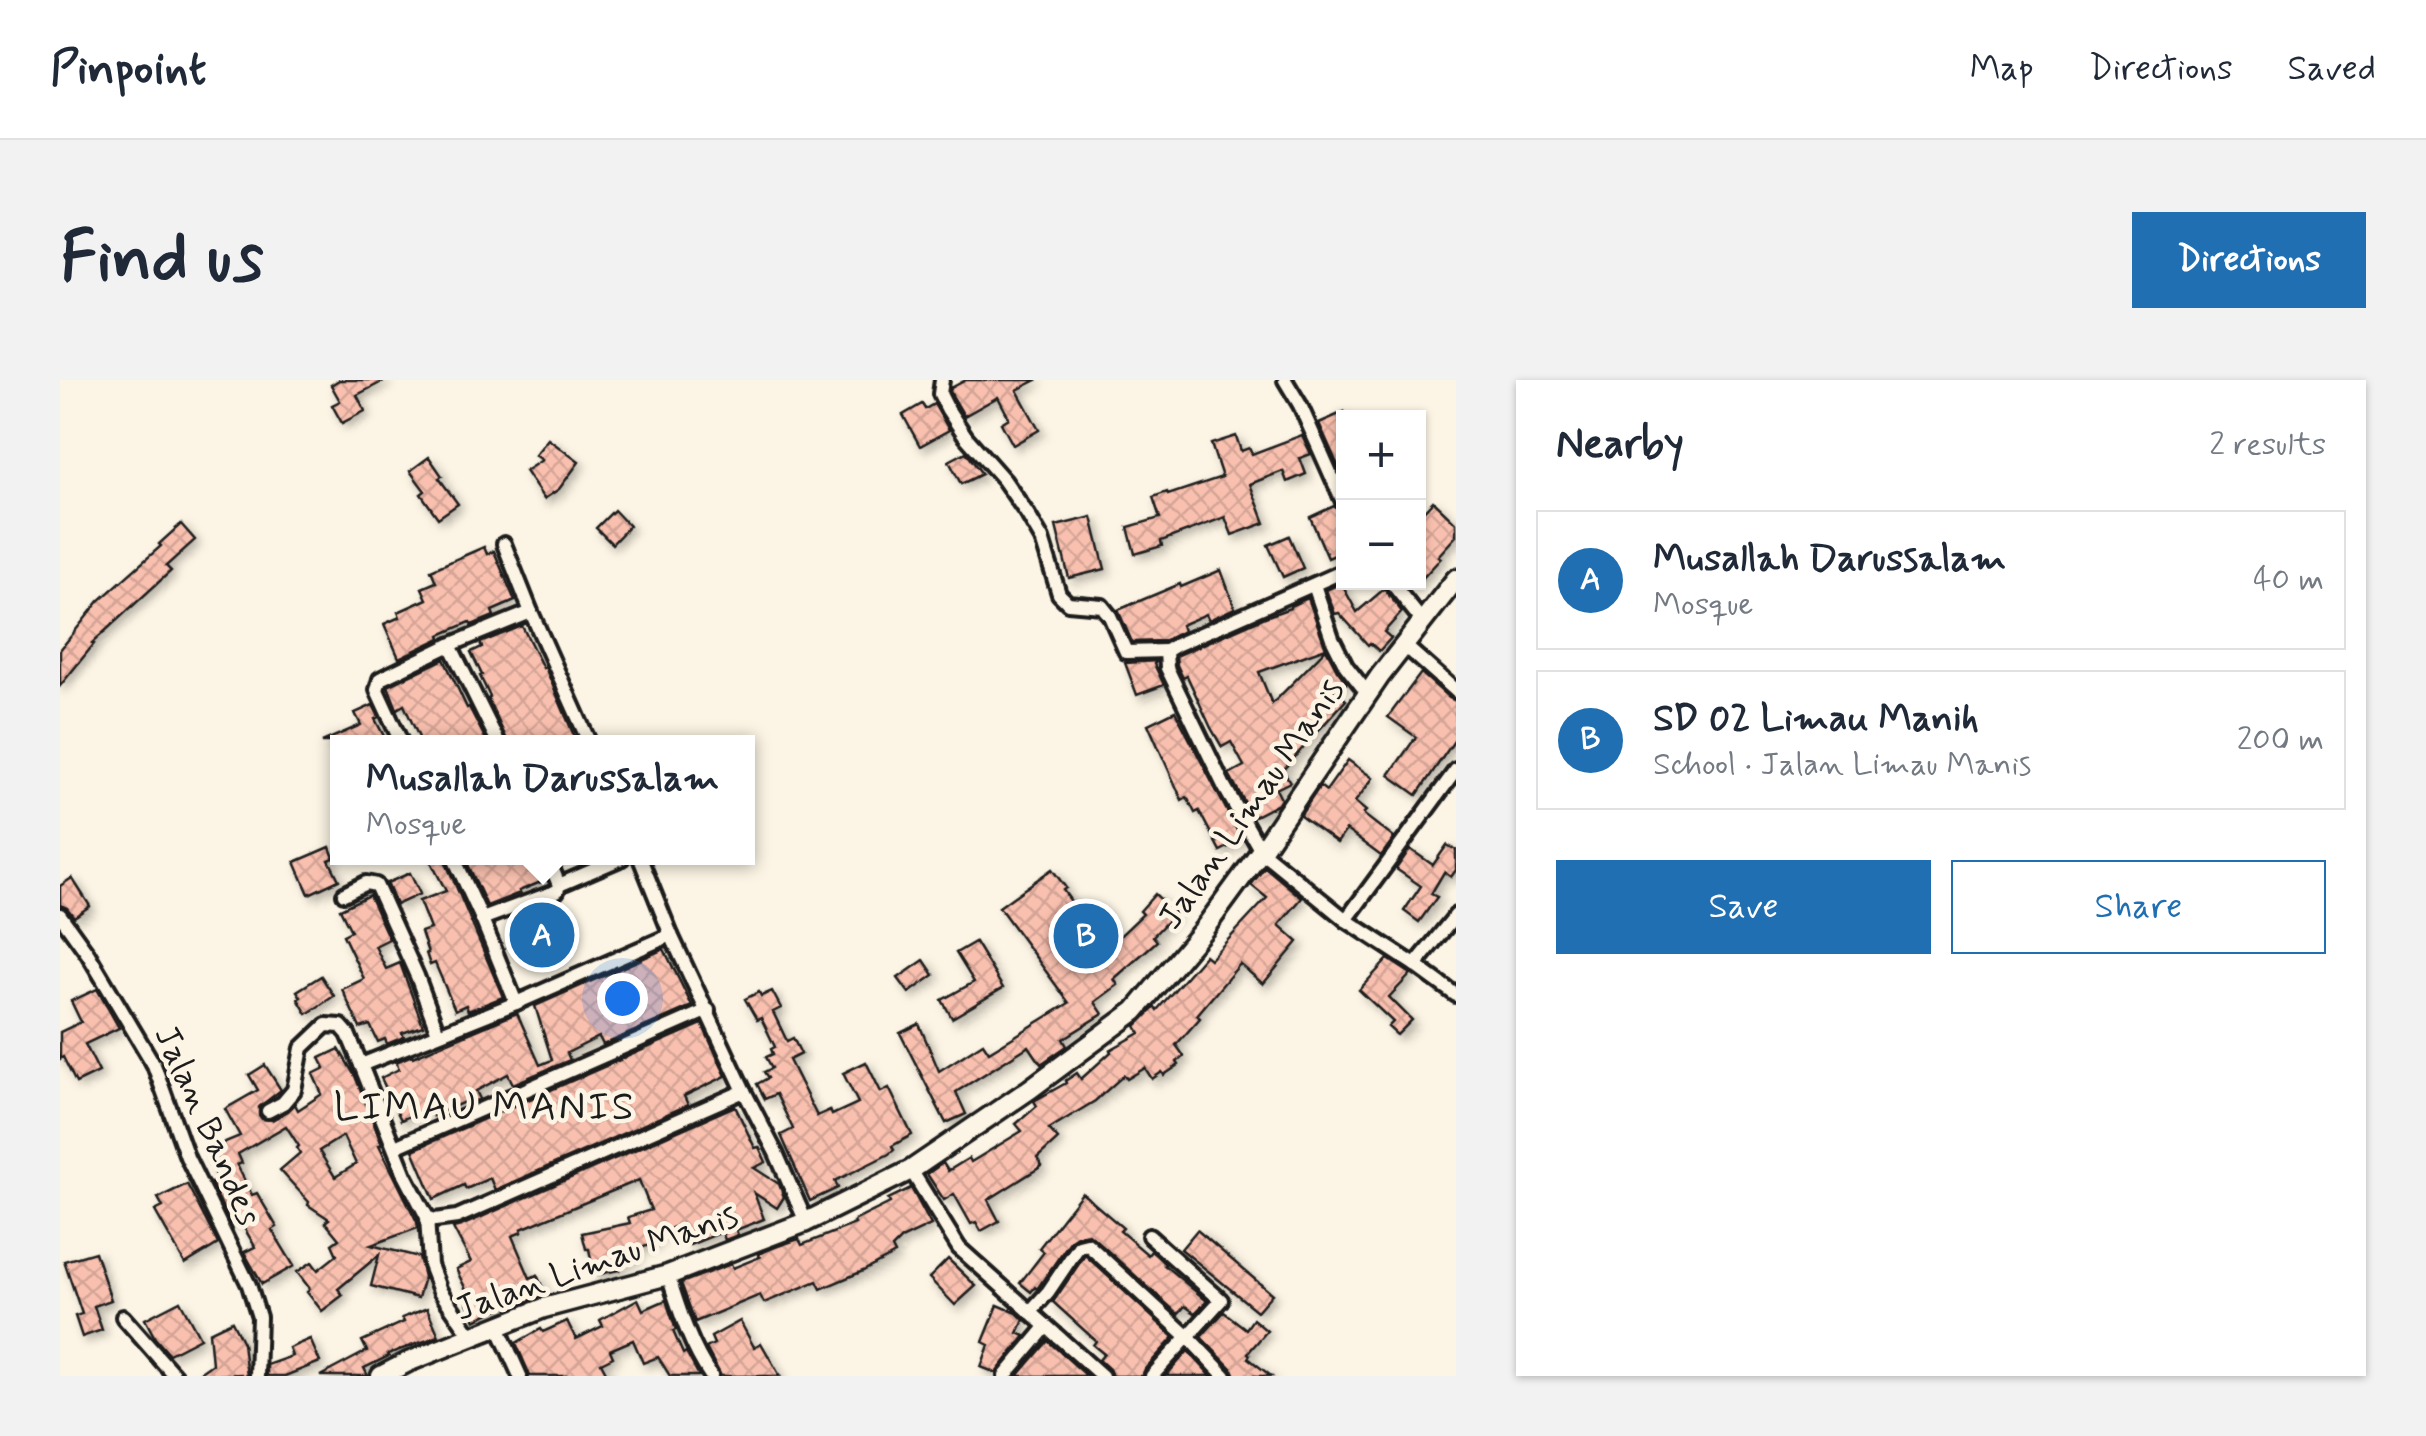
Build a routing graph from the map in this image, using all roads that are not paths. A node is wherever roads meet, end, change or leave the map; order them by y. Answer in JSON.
{"nodes":[{"id":1,"x":942,"y":380,"type":"edge"},
{"id":2,"x":1285,"y":380,"type":"edge"},
{"id":3,"x":1342,"y":500,"type":"edge"},
{"id":4,"x":504,"y":544,"type":"dead end"},
{"id":5,"x":1336,"y":574,"type":"edge"},
{"id":6,"x":1456,"y":579,"type":"edge"},
{"id":7,"x":1314,"y":586,"type":"junction"},
{"id":8,"x":1397,"y":590,"type":"edge"},
{"id":9,"x":531,"y":612,"type":"junction"},
{"id":10,"x":1422,"y":621,"type":"junction"},
{"id":11,"x":1403,"y":644,"type":"junction"},
{"id":12,"x":450,"y":645,"type":"junction"},
{"id":13,"x":1166,"y":651,"type":"junction"},
{"id":14,"x":1456,"y":691,"type":"edge"},
{"id":15,"x":1368,"y":694,"type":"junction"},
{"id":16,"x":399,"y":735,"type":"edge"},
{"id":17,"x":495,"y":735,"type":"edge"},
{"id":18,"x":586,"y":735,"type":"edge"},
{"id":19,"x":1456,"y":770,"type":"edge"},
{"id":20,"x":1261,"y":851,"type":"junction"},
{"id":21,"x":457,"y":865,"type":"edge"},
{"id":22,"x":551,"y":865,"type":"edge"},
{"id":23,"x":606,"y":865,"type":"edge"},
{"id":24,"x":643,"y":865,"type":"edge"},
{"id":25,"x":560,"y":885,"type":"junction"},
{"id":26,"x":344,"y":894,"type":"dead end"},
{"id":27,"x":60,"y":915,"type":"edge"},
{"id":28,"x":1456,"y":915,"type":"edge"},
{"id":29,"x":482,"y":919,"type":"junction"},
{"id":30,"x":1346,"y":920,"type":"junction"},
{"id":31,"x":671,"y":936,"type":"junction"},
{"id":32,"x":1416,"y":965,"type":"junction"},
{"id":33,"x":1456,"y":995,"type":"edge"},
{"id":34,"x":516,"y":1003,"type":"junction"},
{"id":35,"x":708,"y":1010,"type":"junction"},
{"id":36,"x":438,"y":1033,"type":"junction"},
{"id":37,"x":361,"y":1065,"type":"junction"},
{"id":38,"x":744,"y":1091,"type":"junction"},
{"id":39,"x":268,"y":1111,"type":"dead end"},
{"id":40,"x":395,"y":1147,"type":"junction"},
{"id":41,"x":911,"y":1170,"type":"junction"},
{"id":42,"x":427,"y":1217,"type":"junction"},
{"id":43,"x":806,"y":1222,"type":"junction"},
{"id":44,"x":1149,"y":1236,"type":"dead end"},
{"id":45,"x":668,"y":1275,"type":"junction"},
{"id":46,"x":1030,"y":1312,"type":"junction"},
{"id":47,"x":123,"y":1317,"type":"dead end"},
{"id":48,"x":498,"y":1327,"type":"junction"},
{"id":49,"x":1046,"y":1327,"type":"junction"},
{"id":50,"x":1188,"y":1337,"type":"junction"},
{"id":51,"x":472,"y":1338,"type":"junction"},
{"id":52,"x":175,"y":1376,"type":"edge"},
{"id":53,"x":256,"y":1376,"type":"edge"},
{"id":54,"x":381,"y":1376,"type":"edge"},
{"id":55,"x":520,"y":1376,"type":"edge"},
{"id":56,"x":711,"y":1376,"type":"edge"},
{"id":57,"x":1005,"y":1376,"type":"edge"},
{"id":58,"x":1102,"y":1376,"type":"edge"},
{"id":59,"x":1152,"y":1376,"type":"edge"},
{"id":60,"x":1225,"y":1376,"type":"edge"}],
"edges":[{"from":1,"to":13,"type":"street"},
{"from":2,"to":3,"type":"street"},
{"from":4,"to":9,"type":"street"},
{"from":5,"to":7,"type":"street"},
{"from":6,"to":10,"type":"street","name":"Jalan Limau Manis"},
{"from":7,"to":13,"type":"street"},
{"from":7,"to":15,"type":"street"},
{"from":8,"to":10,"type":"street"},
{"from":9,"to":12,"type":"street"},
{"from":9,"to":18,"type":"street"},
{"from":10,"to":11,"type":"street","name":"Jalan Limau Manis"},
{"from":11,"to":14,"type":"street"},
{"from":11,"to":15,"type":"street","name":"Jalan Limau Manis"},
{"from":12,"to":16,"type":"street"},
{"from":12,"to":17,"type":"street"},
{"from":13,"to":20,"type":"street"},
{"from":15,"to":20,"type":"street","name":"Jalan Limau Manis"},
{"from":19,"to":30,"type":"street"},
{"from":20,"to":30,"type":"street"},
{"from":20,"to":41,"type":"street","name":"Jalan Limau Manis"},
{"from":21,"to":29,"type":"street"},
{"from":22,"to":25,"type":"street"},
{"from":23,"to":25,"type":"street"},
{"from":24,"to":31,"type":"street"},
{"from":25,"to":29,"type":"street"},
{"from":26,"to":36,"type":"street"},
{"from":27,"to":53,"type":"street","name":"Jalan Bandes"},
{"from":28,"to":32,"type":"street"},
{"from":29,"to":34,"type":"street"},
{"from":30,"to":32,"type":"street"},
{"from":31,"to":34,"type":"street"},
{"from":31,"to":35,"type":"street"},
{"from":32,"to":33,"type":"street"},
{"from":34,"to":36,"type":"street"},
{"from":35,"to":38,"type":"street"},
{"from":35,"to":40,"type":"street"},
{"from":36,"to":37,"type":"street"},
{"from":37,"to":39,"type":"street"},
{"from":37,"to":40,"type":"street"},
{"from":38,"to":42,"type":"street"},
{"from":38,"to":43,"type":"street"},
{"from":40,"to":42,"type":"street"},
{"from":41,"to":43,"type":"street","name":"Jalan Limau Manis"},
{"from":41,"to":46,"type":"street"},
{"from":42,"to":51,"type":"street"},
{"from":43,"to":45,"type":"street","name":"Jalan Limau Manis"},
{"from":44,"to":50,"type":"street"},
{"from":45,"to":48,"type":"street","name":"Jalan Limau Manis"},
{"from":45,"to":56,"type":"street"},
{"from":46,"to":49,"type":"street"},
{"from":46,"to":50,"type":"street"},
{"from":47,"to":52,"type":"street"},
{"from":48,"to":51,"type":"street","name":"Jalan Limau Manis"},
{"from":48,"to":55,"type":"street"},
{"from":49,"to":57,"type":"street"},
{"from":49,"to":58,"type":"street"},
{"from":50,"to":59,"type":"street"},
{"from":50,"to":60,"type":"street"},
{"from":51,"to":54,"type":"street","name":"Jalan Limau Manis"}]}
